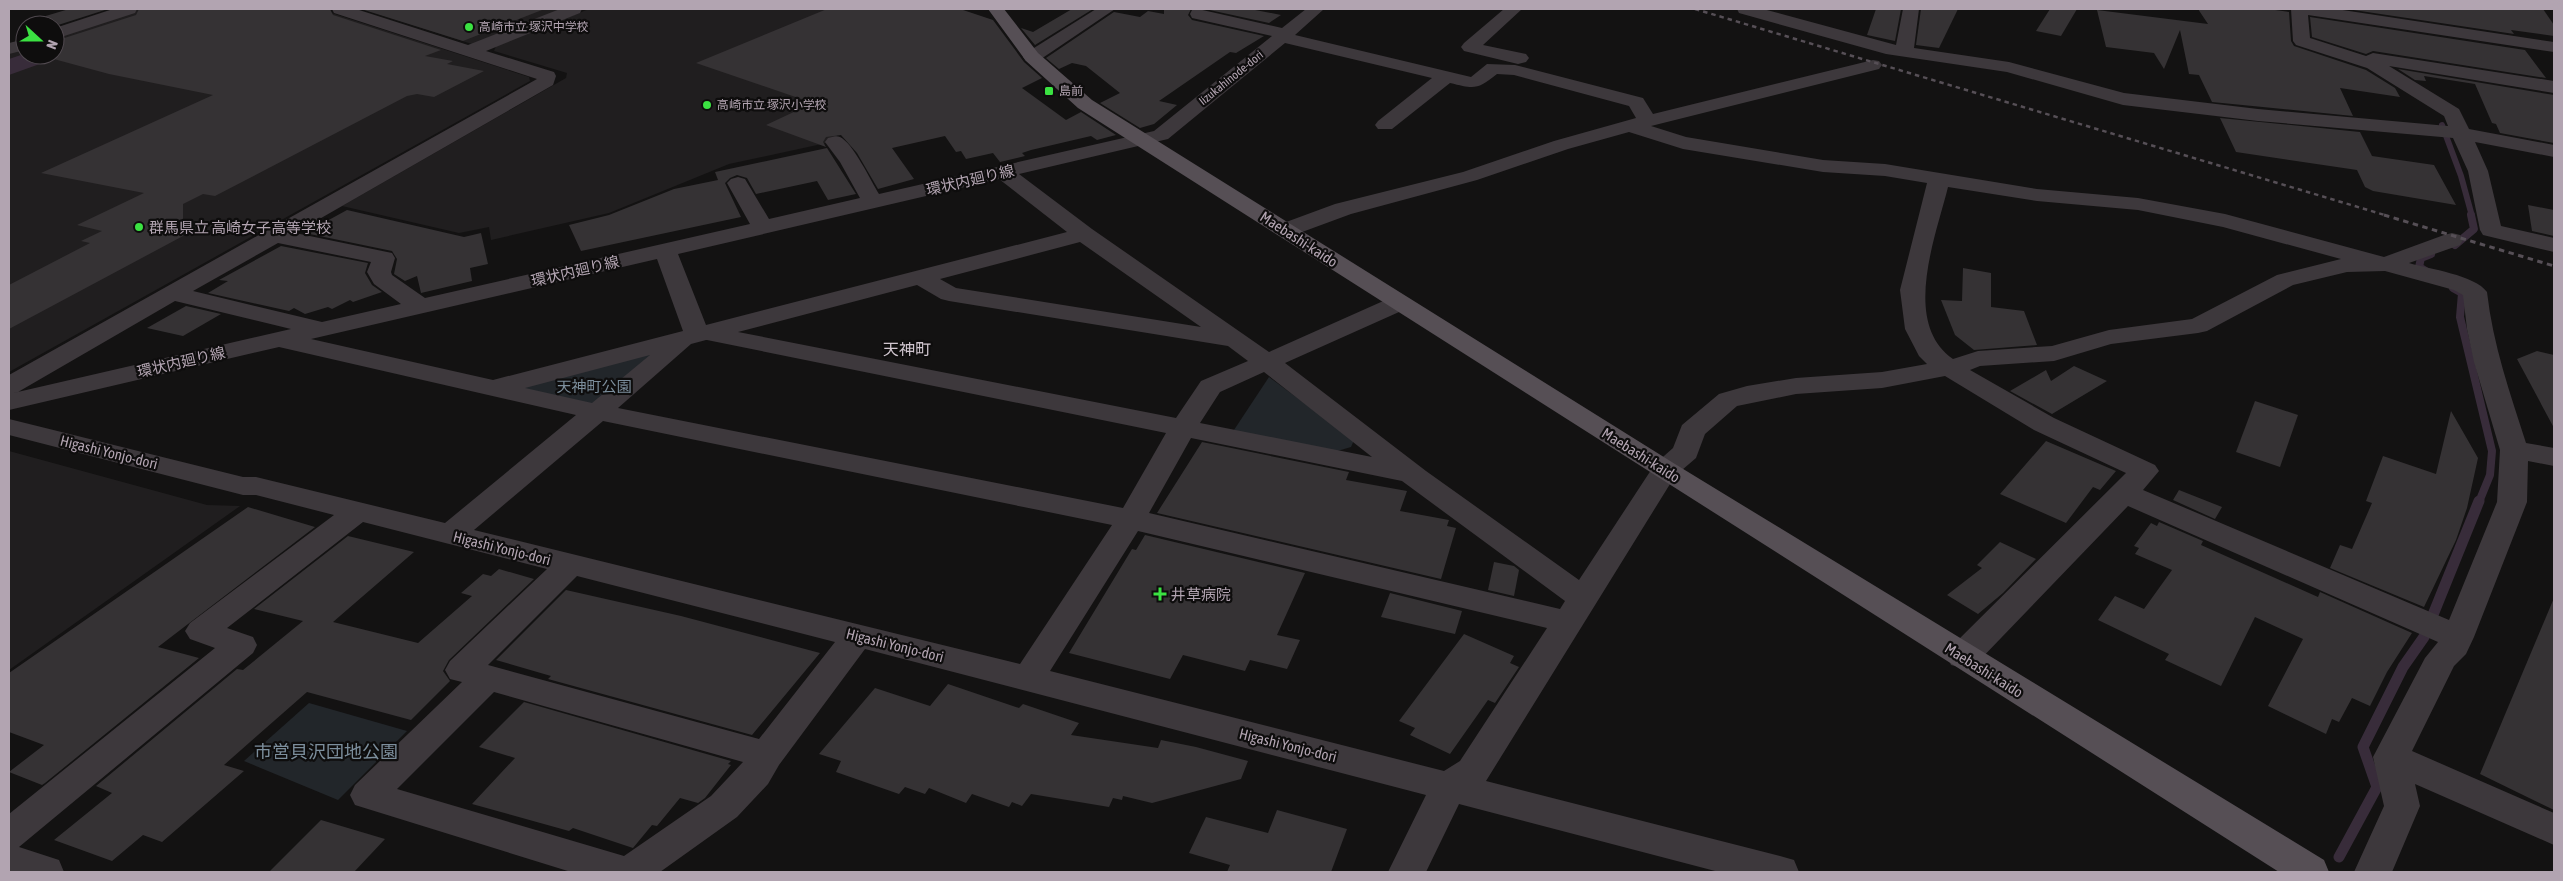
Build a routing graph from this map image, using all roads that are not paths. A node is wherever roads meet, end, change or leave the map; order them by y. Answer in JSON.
{"nodes":[{"id":1,"x":129,"y":9,"type":"edge"},
{"id":2,"x":340,"y":9,"type":"edge"},
{"id":3,"x":574,"y":9,"type":"edge"},
{"id":4,"x":996,"y":9,"type":"edge"},
{"id":5,"x":1107,"y":9,"type":"edge"},
{"id":6,"x":1316,"y":9,"type":"edge"},
{"id":7,"x":1514,"y":9,"type":"edge"},
{"id":8,"x":1746,"y":9,"type":"edge"},
{"id":9,"x":1911,"y":9,"type":"edge"},
{"id":10,"x":2299,"y":9,"type":"edge"},
{"id":11,"x":2304,"y":9,"type":"edge"},
{"id":12,"x":1198,"y":14,"type":"dead end"},
{"id":13,"x":65,"y":31,"type":"edge"},
{"id":14,"x":1284,"y":35,"type":"junction"},
{"id":15,"x":2554,"y":47,"type":"edge"},
{"id":16,"x":469,"y":51,"type":"junction"},
{"id":17,"x":2330,"y":51,"type":"junction"},
{"id":18,"x":1904,"y":52,"type":"junction"},
{"id":19,"x":1032,"y":58,"type":"junction"},
{"id":20,"x":1873,"y":65,"type":"dead end"},
{"id":21,"x":1508,"y":69,"type":"junction"},
{"id":22,"x":1447,"y":76,"type":"junction"},
{"id":23,"x":2554,"y":87,"type":"edge"},
{"id":24,"x":1385,"y":124,"type":"dead end"},
{"id":25,"x":1639,"y":124,"type":"junction"},
{"id":26,"x":2464,"y":136,"type":"junction"},
{"id":27,"x":1142,"y":140,"type":"junction"},
{"id":28,"x":835,"y":142,"type":"dead end"},
{"id":29,"x":2554,"y":151,"type":"edge"},
{"id":30,"x":1003,"y":172,"type":"junction"},
{"id":31,"x":1938,"y":179,"type":"junction"},
{"id":32,"x":738,"y":183,"type":"dead end"},
{"id":33,"x":873,"y":202,"type":"junction"},
{"id":34,"x":763,"y":228,"type":"junction"},
{"id":35,"x":1286,"y":230,"type":"junction"},
{"id":36,"x":1084,"y":234,"type":"junction"},
{"id":37,"x":274,"y":235,"type":"junction"},
{"id":38,"x":2452,"y":240,"type":"dead end"},
{"id":39,"x":2554,"y":245,"type":"edge"},
{"id":40,"x":665,"y":250,"type":"junction"},
{"id":41,"x":2383,"y":265,"type":"junction"},
{"id":42,"x":922,"y":277,"type":"junction"},
{"id":43,"x":170,"y":293,"type":"junction"},
{"id":44,"x":1399,"y":303,"type":"junction"},
{"id":45,"x":420,"y":306,"type":"junction"},
{"id":46,"x":324,"y":329,"type":"junction"},
{"id":47,"x":696,"y":335,"type":"junction"},
{"id":48,"x":278,"y":340,"type":"junction"},
{"id":49,"x":1236,"y":341,"type":"junction"},
{"id":50,"x":1267,"y":362,"type":"junction"},
{"id":51,"x":1949,"y":368,"type":"junction"},
{"id":52,"x":9,"y":386,"type":"edge"},
{"id":53,"x":493,"y":388,"type":"junction"},
{"id":54,"x":9,"y":402,"type":"edge"},
{"id":55,"x":597,"y":412,"type":"junction"},
{"id":56,"x":9,"y":427,"type":"edge"},
{"id":57,"x":1183,"y":428,"type":"junction"},
{"id":58,"x":2514,"y":450,"type":"junction"},
{"id":59,"x":2554,"y":458,"type":"edge"},
{"id":60,"x":1665,"y":470,"type":"junction"},
{"id":61,"x":1411,"y":473,"type":"junction"},
{"id":62,"x":2122,"y":492,"type":"junction"},
{"id":63,"x":358,"y":511,"type":"junction"},
{"id":64,"x":1130,"y":519,"type":"junction"},
{"id":65,"x":449,"y":535,"type":"junction"},
{"id":66,"x":570,"y":565,"type":"junction"},
{"id":67,"x":1583,"y":598,"type":"junction"},
{"id":68,"x":1568,"y":622,"type":"junction"},
{"id":69,"x":858,"y":635,"type":"junction"},
{"id":70,"x":2458,"y":637,"type":"junction"},
{"id":71,"x":1963,"y":656,"type":"junction"},
{"id":72,"x":488,"y":677,"type":"junction"},
{"id":73,"x":1028,"y":678,"type":"junction"},
{"id":74,"x":768,"y":755,"type":"junction"},
{"id":75,"x":2392,"y":757,"type":"junction"},
{"id":76,"x":1449,"y":786,"type":"junction"},
{"id":77,"x":2554,"y":830,"type":"edge"},
{"id":78,"x":9,"y":835,"type":"edge"},
{"id":79,"x":9,"y":860,"type":"edge"},
{"id":80,"x":44,"y":872,"type":"edge"},
{"id":81,"x":623,"y":872,"type":"edge"},
{"id":82,"x":632,"y":872,"type":"edge"},
{"id":83,"x":1407,"y":872,"type":"edge"},
{"id":84,"x":1780,"y":872,"type":"edge"},
{"id":85,"x":2310,"y":872,"type":"edge"},
{"id":86,"x":2373,"y":872,"type":"edge"}],
"edges":[{"from":1,"to":13,"type":"street"},
{"from":2,"to":16,"type":"street"},
{"from":3,"to":16,"type":"street"},
{"from":4,"to":19,"type":"main road","name":"Maebashi-kaido"},
{"from":5,"to":19,"type":"street"},
{"from":6,"to":14,"type":"street","name":"Iizukahinode-dori"},
{"from":7,"to":21,"type":"street"},
{"from":8,"to":18,"type":"street"},
{"from":9,"to":18,"type":"street"},
{"from":10,"to":17,"type":"street"},
{"from":11,"to":15,"type":"street"},
{"from":12,"to":14,"type":"street"},
{"from":14,"to":22,"type":"street"},
{"from":14,"to":27,"type":"street","name":"Iizukahinode-dori"},
{"from":16,"to":37,"type":"street"},
{"from":17,"to":23,"type":"street"},
{"from":17,"to":26,"type":"street"},
{"from":18,"to":26,"type":"street"},
{"from":19,"to":27,"type":"main road","name":"Maebashi-kaido"},
{"from":20,"to":25,"type":"street"},
{"from":21,"to":22,"type":"street"},
{"from":21,"to":25,"type":"street"},
{"from":22,"to":24,"type":"street"},
{"from":25,"to":31,"type":"street"},
{"from":25,"to":35,"type":"street"},
{"from":26,"to":29,"type":"street"},
{"from":26,"to":39,"type":"street"},
{"from":27,"to":30,"type":"street","name":"環状内廻り線"},
{"from":27,"to":35,"type":"main road","name":"Maebashi-kaido"},
{"from":28,"to":33,"type":"street"},
{"from":30,"to":33,"type":"street","name":"環状内廻り線"},
{"from":30,"to":36,"type":"street"},
{"from":31,"to":41,"type":"street"},
{"from":31,"to":51,"type":"street"},
{"from":32,"to":34,"type":"street"},
{"from":33,"to":34,"type":"street","name":"環状内廻り線"},
{"from":34,"to":40,"type":"street","name":"環状内廻り線"},
{"from":35,"to":44,"type":"main road","name":"Maebashi-kaido"},
{"from":36,"to":42,"type":"street"},
{"from":36,"to":49,"type":"street"},
{"from":37,"to":43,"type":"street"},
{"from":37,"to":45,"type":"street"},
{"from":38,"to":41,"type":"street"},
{"from":40,"to":45,"type":"street","name":"環状内廻り線"},
{"from":40,"to":47,"type":"street"},
{"from":41,"to":51,"type":"street"},
{"from":41,"to":58,"type":"street"},
{"from":42,"to":47,"type":"street"},
{"from":42,"to":49,"type":"street"},
{"from":43,"to":46,"type":"street"},
{"from":43,"to":52,"type":"street"},
{"from":44,"to":50,"type":"street"},
{"from":44,"to":60,"type":"main road","name":"Maebashi-kaido"},
{"from":45,"to":46,"type":"street","name":"環状内廻り線"},
{"from":46,"to":48,"type":"street","name":"環状内廻り線"},
{"from":47,"to":53,"type":"street"},
{"from":47,"to":55,"type":"street"},
{"from":47,"to":57,"type":"street"},
{"from":48,"to":53,"type":"street"},
{"from":48,"to":54,"type":"street","name":"環状内廻り線"},
{"from":49,"to":50,"type":"street"},
{"from":50,"to":57,"type":"street"},
{"from":50,"to":61,"type":"street"},
{"from":51,"to":60,"type":"street"},
{"from":51,"to":62,"type":"street"},
{"from":53,"to":55,"type":"street"},
{"from":55,"to":64,"type":"street"},
{"from":55,"to":65,"type":"street"},
{"from":56,"to":63,"type":"street","name":"Higashi Yonjo-dori"},
{"from":57,"to":61,"type":"street"},
{"from":57,"to":64,"type":"street"},
{"from":58,"to":59,"type":"street"},
{"from":58,"to":70,"type":"street"},
{"from":60,"to":67,"type":"street"},
{"from":60,"to":71,"type":"main road","name":"Maebashi-kaido"},
{"from":61,"to":67,"type":"street"},
{"from":62,"to":70,"type":"street"},
{"from":62,"to":71,"type":"street"},
{"from":63,"to":65,"type":"street","name":"Higashi Yonjo-dori"},
{"from":63,"to":78,"type":"street"},
{"from":64,"to":68,"type":"street"},
{"from":64,"to":73,"type":"street"},
{"from":65,"to":66,"type":"street","name":"Higashi Yonjo-dori"},
{"from":66,"to":69,"type":"street","name":"Higashi Yonjo-dori"},
{"from":66,"to":72,"type":"street"},
{"from":67,"to":68,"type":"street"},
{"from":68,"to":76,"type":"street"},
{"from":69,"to":73,"type":"street","name":"Higashi Yonjo-dori"},
{"from":69,"to":74,"type":"street"},
{"from":70,"to":75,"type":"street"},
{"from":71,"to":85,"type":"main road","name":"Maebashi-kaido"},
{"from":72,"to":74,"type":"street"},
{"from":72,"to":81,"type":"street"},
{"from":73,"to":76,"type":"street","name":"Higashi Yonjo-dori"},
{"from":74,"to":82,"type":"street"},
{"from":75,"to":77,"type":"street"},
{"from":75,"to":86,"type":"street"},
{"from":76,"to":83,"type":"street"},
{"from":76,"to":84,"type":"street","name":"Higashi Yonjo-dori"},
{"from":79,"to":80,"type":"street"}]}
